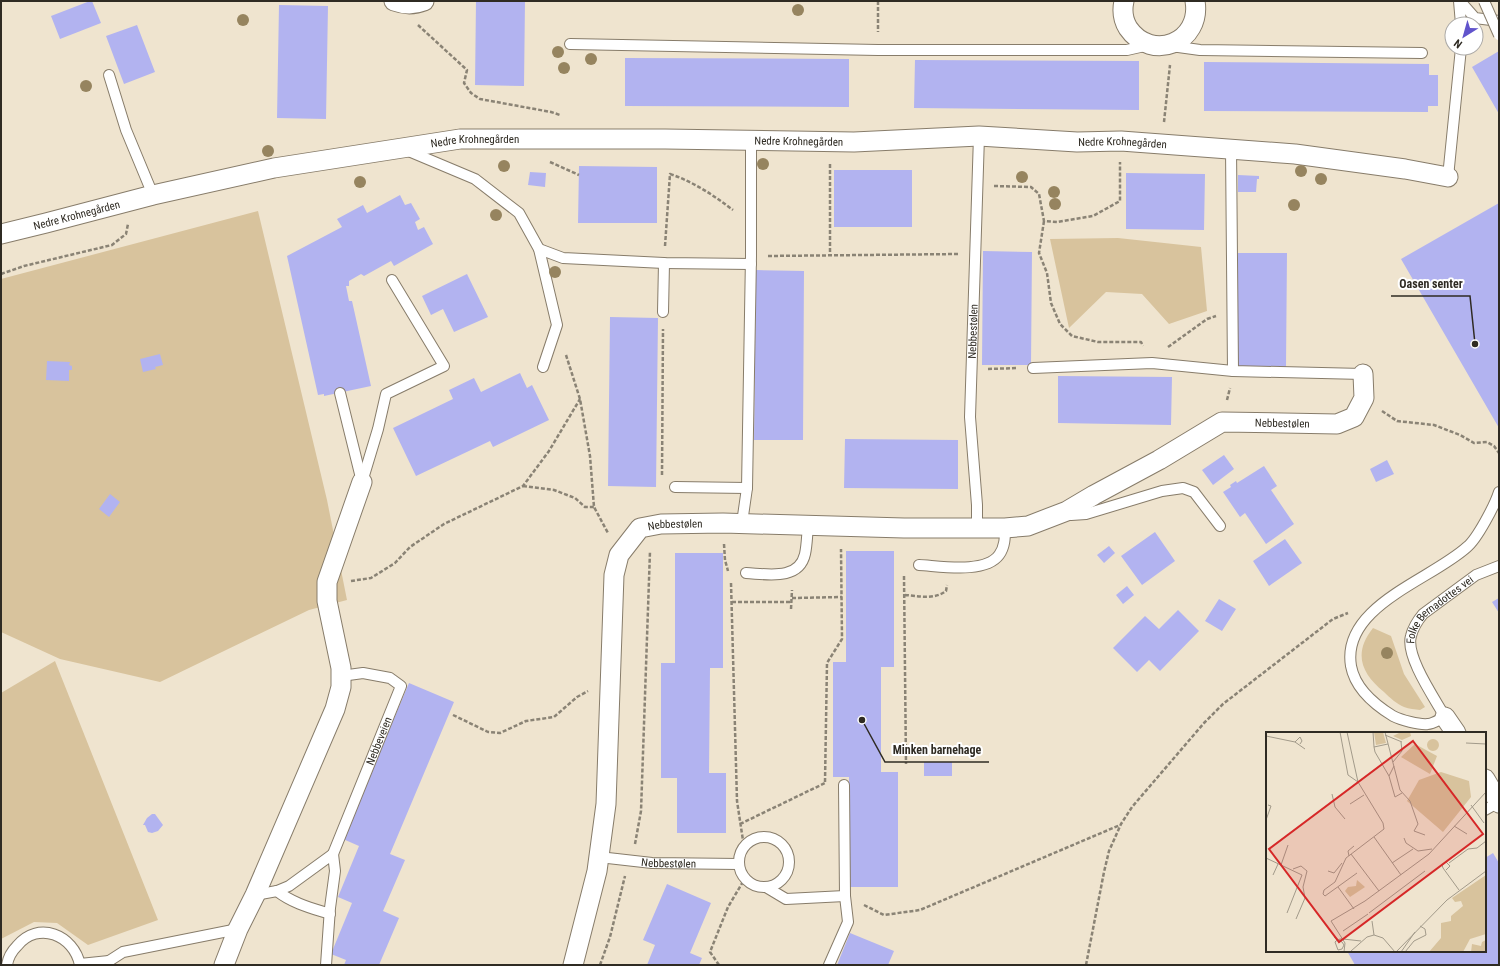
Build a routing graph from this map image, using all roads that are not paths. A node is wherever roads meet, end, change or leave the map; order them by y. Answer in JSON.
{"nodes":[{"id":1,"x":424,"y":1,"type":"edge"},
{"id":2,"x":1124,"y":1,"type":"edge"},
{"id":3,"x":1195,"y":1,"type":"edge"},
{"id":4,"x":1459,"y":1,"type":"edge"},
{"id":5,"x":1484,"y":1,"type":"edge"},
{"id":6,"x":400,"y":3,"type":"edge"},
{"id":7,"x":1460,"y":16,"type":"edge"},
{"id":8,"x":1499,"y":21,"type":"edge"},
{"id":9,"x":1499,"y":35,"type":"edge"},
{"id":10,"x":570,"y":44,"type":"dead end"},
{"id":11,"x":1158,"y":45,"type":"junction"},
{"id":12,"x":1422,"y":53,"type":"dead end"},
{"id":13,"x":1460,"y":56,"type":"edge"},
{"id":14,"x":109,"y":76,"type":"dead end"},
{"id":15,"x":979,"y":136,"type":"junction"},
{"id":16,"x":751,"y":140,"type":"junction"},
{"id":17,"x":401,"y":148,"type":"junction"},
{"id":18,"x":1231,"y":148,"type":"junction"},
{"id":19,"x":1448,"y":177,"type":"joint"},
{"id":20,"x":153,"y":195,"type":"junction"},
{"id":21,"x":1,"y":234,"type":"edge"},
{"id":22,"x":539,"y":249,"type":"junction"},
{"id":23,"x":751,"y":260,"type":"junction"},
{"id":24,"x":664,"y":263,"type":"junction"},
{"id":25,"x":392,"y":280,"type":"dead end"},
{"id":26,"x":663,"y":312,"type":"road end"},
{"id":27,"x":543,"y":367,"type":"dead end"},
{"id":28,"x":1033,"y":368,"type":"road end"},
{"id":29,"x":1232,"y":371,"type":"junction"},
{"id":30,"x":1363,"y":374,"type":"joint"},
{"id":31,"x":340,"y":393,"type":"dead end"},
{"id":32,"x":362,"y":482,"type":"junction"},
{"id":33,"x":675,"y":487,"type":"road end"},
{"id":34,"x":747,"y":488,"type":"junction"},
{"id":35,"x":1499,"y":492,"type":"edge"},
{"id":36,"x":1067,"y":511,"type":"junction"},
{"id":37,"x":742,"y":523,"type":"junction"},
{"id":38,"x":808,"y":526,"type":"junction"},
{"id":39,"x":1220,"y":526,"type":"dead end"},
{"id":40,"x":977,"y":527,"type":"junction"},
{"id":41,"x":1005,"y":528,"type":"junction"},
{"id":42,"x":919,"y":565,"type":"dead end"},
{"id":43,"x":1499,"y":566,"type":"edge"},
{"id":44,"x":746,"y":573,"type":"dead end"},
{"id":45,"x":341,"y":676,"type":"junction"},
{"id":46,"x":1445,"y":717,"type":"junction"},
{"id":47,"x":1455,"y":732,"type":"edge"},
{"id":48,"x":1486,"y":781,"type":"edge"},
{"id":49,"x":844,"y":785,"type":"road end"},
{"id":50,"x":1499,"y":802,"type":"edge"},
{"id":51,"x":1486,"y":809,"type":"edge"},
{"id":52,"x":333,"y":854,"type":"junction"},
{"id":53,"x":599,"y":857,"type":"junction"},
{"id":54,"x":739,"y":864,"type":"junction"},
{"id":55,"x":766,"y":887,"type":"junction"},
{"id":56,"x":277,"y":891,"type":"junction"},
{"id":57,"x":255,"y":894,"type":"junction"},
{"id":58,"x":844,"y":896,"type":"junction"},
{"id":59,"x":330,"y":914,"type":"junction"},
{"id":60,"x":238,"y":929,"type":"junction"},
{"id":61,"x":108,"y":963,"type":"edge"},
{"id":62,"x":80,"y":964,"type":"edge"},
{"id":63,"x":8,"y":965,"type":"edge"},
{"id":64,"x":224,"y":965,"type":"edge"},
{"id":65,"x":326,"y":965,"type":"edge"},
{"id":66,"x":573,"y":965,"type":"edge"},
{"id":67,"x":829,"y":965,"type":"edge"}],
"edges":[{"from":1,"to":6,"type":"street"},
{"from":2,"to":11,"type":"street"},
{"from":3,"to":11,"type":"street"},
{"from":4,"to":7,"type":"lane"},
{"from":4,"to":8,"type":"lane"},
{"from":5,"to":9,"type":"lane","bridge":true},
{"from":10,"to":11,"type":"lane"},
{"from":11,"to":12,"type":"lane"},
{"from":13,"to":19,"type":"lane"},
{"from":14,"to":20,"type":"lane"},
{"from":15,"to":16,"type":"street","name":"Nedre Krohnegården"},
{"from":15,"to":18,"type":"street","name":"Nedre Krohnegården"},
{"from":15,"to":40,"type":"lane","name":"Nebbestølen"},
{"from":16,"to":17,"type":"street","name":"Nedre Krohnegården"},
{"from":16,"to":23,"type":"lane"},
{"from":17,"to":20,"type":"street","name":"Nedre Krohnegården"},
{"from":17,"to":22,"type":"lane"},
{"from":18,"to":19,"type":"street","name":"Nedre Krohnegården"},
{"from":18,"to":29,"type":"lane"},
{"from":20,"to":21,"type":"street","name":"Nedre Krohnegården"},
{"from":22,"to":24,"type":"lane"},
{"from":22,"to":27,"type":"lane"},
{"from":23,"to":24,"type":"lane"},
{"from":23,"to":34,"type":"lane"},
{"from":24,"to":26,"type":"lane"},
{"from":25,"to":32,"type":"lane"},
{"from":28,"to":29,"type":"lane"},
{"from":29,"to":30,"type":"lane"},
{"from":30,"to":36,"type":"street","name":"Nebbestølen"},
{"from":31,"to":32,"type":"lane"},
{"from":32,"to":45,"type":"street"},
{"from":33,"to":34,"type":"lane"},
{"from":34,"to":37,"type":"lane"},
{"from":35,"to":46,"type":"lane"},
{"from":36,"to":39,"type":"lane"},
{"from":36,"to":41,"type":"street","name":"Nebbestølen"},
{"from":37,"to":38,"type":"street","name":"Nebbestølen"},
{"from":37,"to":53,"type":"street","name":"Nebbestølen"},
{"from":38,"to":40,"type":"street","name":"Nebbestølen"},
{"from":38,"to":44,"type":"lane"},
{"from":40,"to":41,"type":"street","name":"Nebbestølen"},
{"from":41,"to":42,"type":"lane"},
{"from":43,"to":46,"type":"lane","name":"Folke Bernadottes vei"},
{"from":45,"to":52,"type":"lane","name":"Nebbeveien"},
{"from":45,"to":57,"type":"street"},
{"from":46,"to":47,"type":"street","name":"Folke Bernadottes vei"},
{"from":48,"to":50,"type":"street"},
{"from":49,"to":58,"type":"lane"},
{"from":50,"to":51,"type":"lane"},
{"from":52,"to":56,"type":"lane"},
{"from":52,"to":59,"type":"lane","name":"Nebbeveien"},
{"from":53,"to":54,"type":"lane","name":"Nebbestølen"},
{"from":53,"to":66,"type":"street","name":"Nebbestølen"},
{"from":54,"to":55,"type":"lane"},
{"from":54,"to":55,"type":"lane"},
{"from":55,"to":58,"type":"lane"},
{"from":56,"to":57,"type":"lane"},
{"from":56,"to":59,"type":"lane"},
{"from":57,"to":60,"type":"street"},
{"from":58,"to":67,"type":"lane"},
{"from":59,"to":65,"type":"lane","name":"Nebbeveien"},
{"from":60,"to":61,"type":"lane"},
{"from":60,"to":64,"type":"street"},
{"from":61,"to":62,"type":"lane"},
{"from":62,"to":63,"type":"lane"}]}
